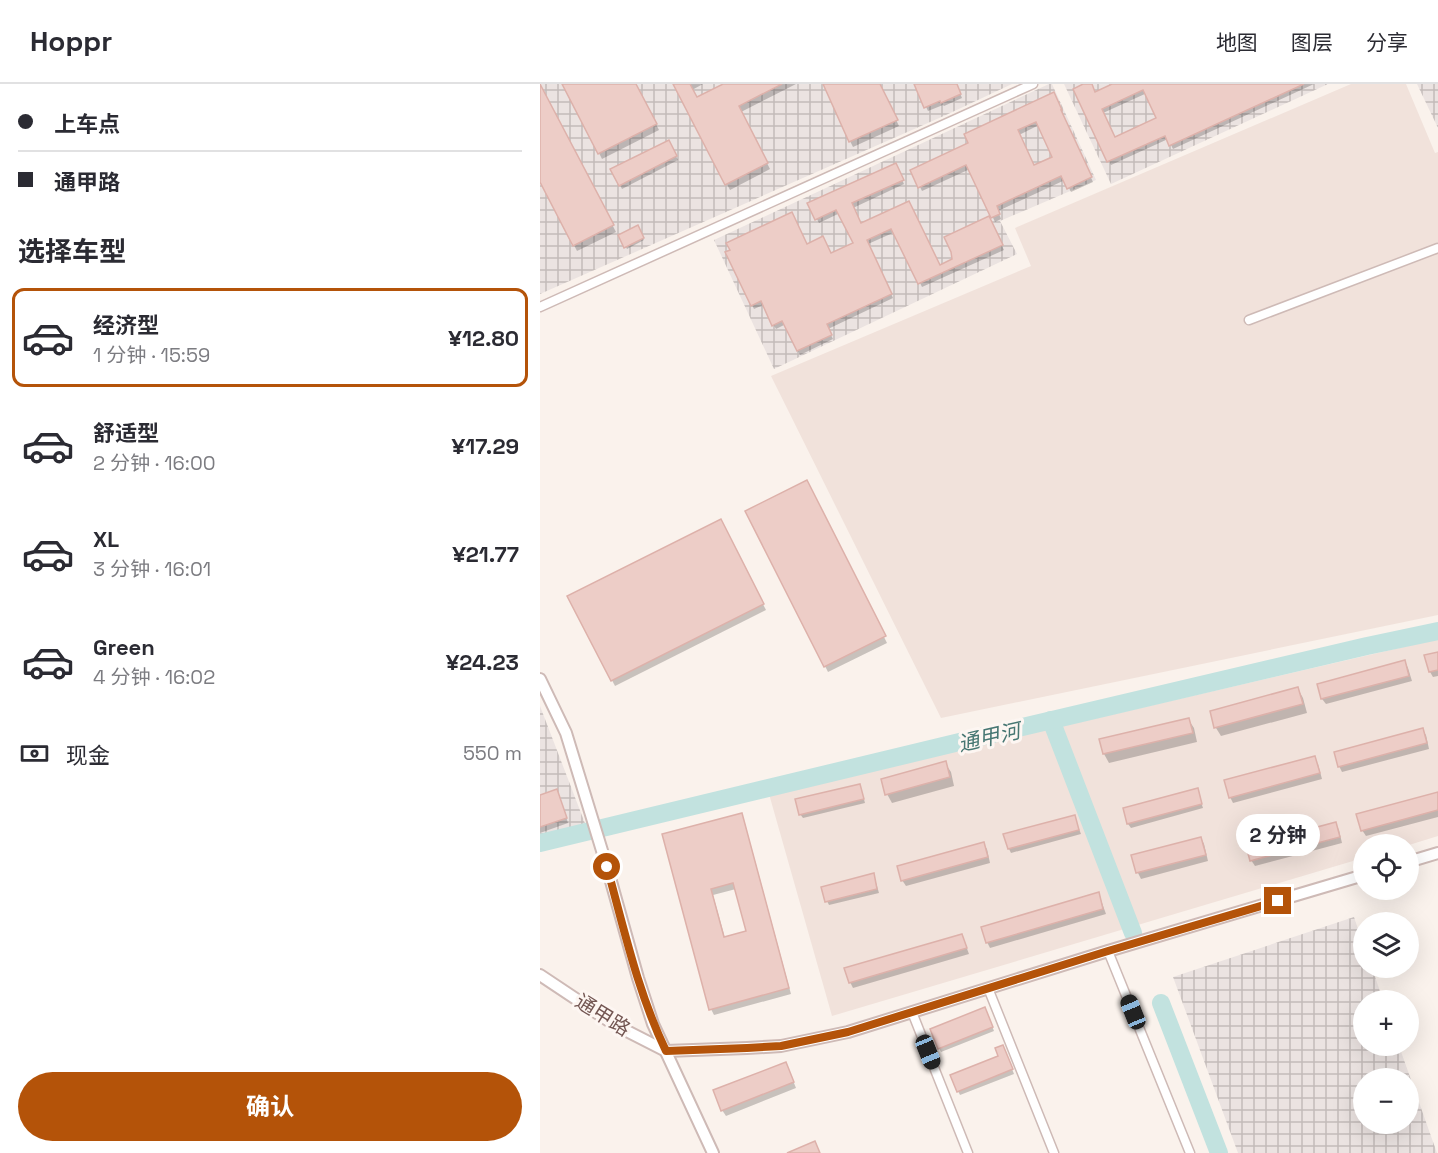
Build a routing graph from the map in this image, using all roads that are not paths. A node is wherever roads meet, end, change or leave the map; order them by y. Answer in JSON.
{"nodes":[{"id":1,"x":1033,"y":84,"type":"edge"},
{"id":2,"x":1438,"y":248,"type":"edge"},
{"id":3,"x":540,"y":307,"type":"edge"},
{"id":4,"x":1248,"y":320,"type":"dead end"},
{"id":5,"x":540,"y":679,"type":"edge"},
{"id":6,"x":1438,"y":853,"type":"edge"},
{"id":7,"x":1419,"y":859,"type":"edge"},
{"id":8,"x":1353,"y":878,"type":"edge"},
{"id":9,"x":1108,"y":951,"type":"junction"},
{"id":10,"x":540,"y":975,"type":"edge"},
{"id":11,"x":988,"y":988,"type":"junction"},
{"id":12,"x":912,"y":1012,"type":"junction"},
{"id":13,"x":666,"y":1051,"type":"junction"},
{"id":14,"x":713,"y":1153,"type":"edge"},
{"id":15,"x":968,"y":1153,"type":"edge"},
{"id":16,"x":1054,"y":1153,"type":"edge"},
{"id":17,"x":1190,"y":1153,"type":"edge"}],
"edges":[{"from":1,"to":3,"type":"street"},
{"from":2,"to":4,"type":"street"},
{"from":5,"to":13,"type":"street"},
{"from":6,"to":7,"type":"street"},
{"from":8,"to":9,"type":"street","name":"通甲路"},
{"from":9,"to":11,"type":"street","name":"通甲路"},
{"from":9,"to":17,"type":"street"},
{"from":10,"to":13,"type":"street","name":"通甲路"},
{"from":11,"to":12,"type":"street","name":"通甲路"},
{"from":11,"to":16,"type":"street"},
{"from":12,"to":13,"type":"street","name":"通甲路"},
{"from":12,"to":15,"type":"street"},
{"from":13,"to":14,"type":"street"}]}
